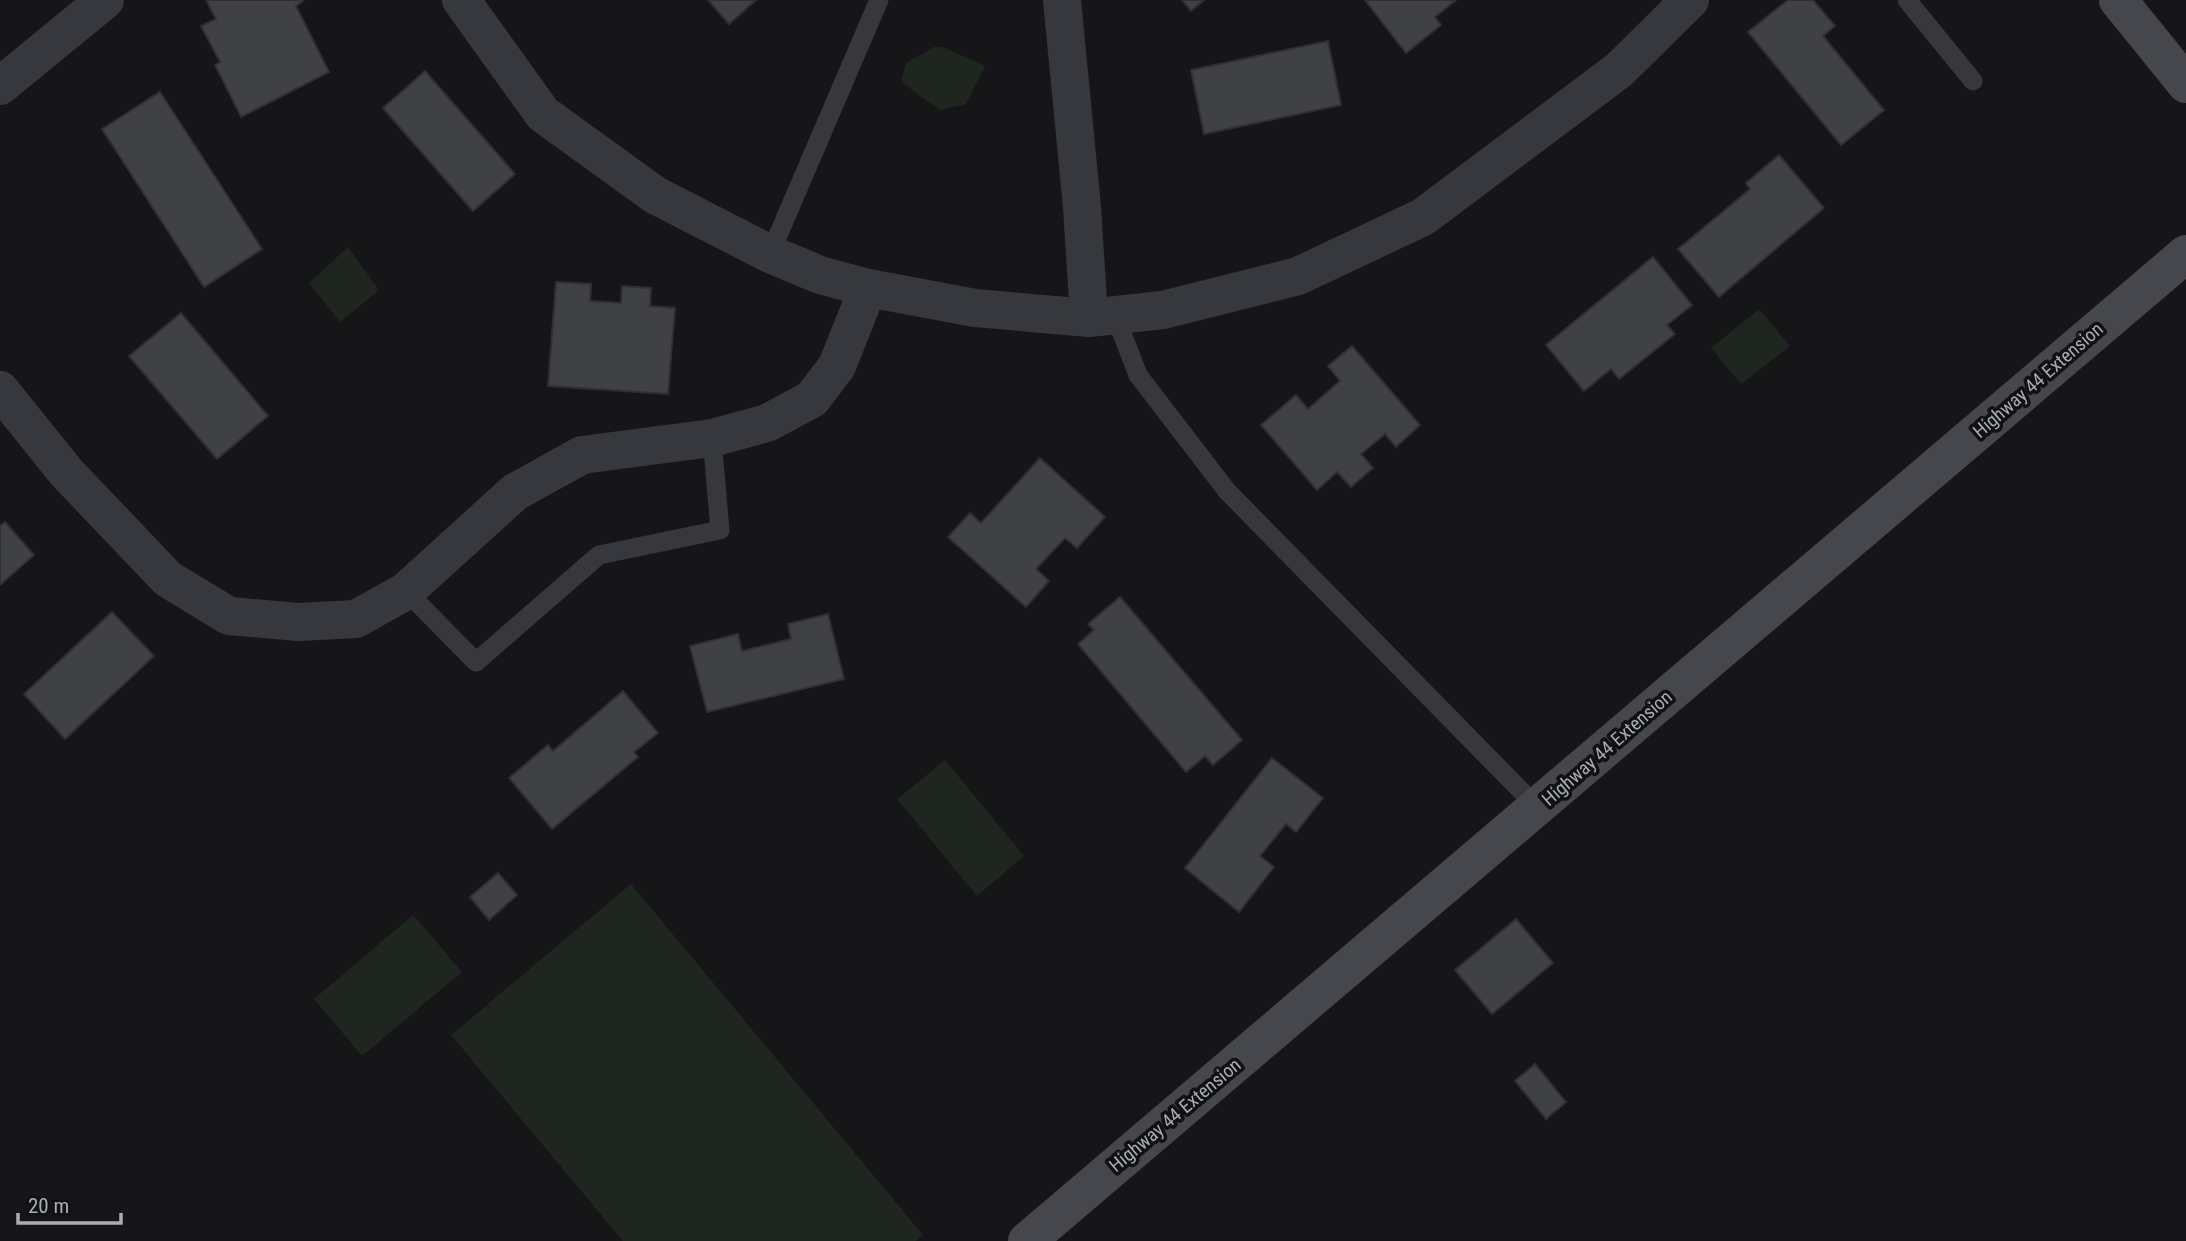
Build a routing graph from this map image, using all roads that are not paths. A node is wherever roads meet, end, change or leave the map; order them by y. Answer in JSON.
{"nodes":[{"id":1,"x":106,"y":0,"type":"edge"},
{"id":2,"x":879,"y":0,"type":"edge"},
{"id":3,"x":1062,"y":0,"type":"edge"},
{"id":4,"x":1690,"y":0,"type":"edge"},
{"id":5,"x":1908,"y":0,"type":"edge"},
{"id":6,"x":2118,"y":0,"type":"edge"},
{"id":7,"x":468,"y":2,"type":"edge"},
{"id":8,"x":1973,"y":81,"type":"dead end"},
{"id":9,"x":2186,"y":84,"type":"edge"},
{"id":10,"x":0,"y":86,"type":"edge"},
{"id":11,"x":770,"y":254,"type":"junction"},
{"id":12,"x":2186,"y":254,"type":"edge"},
{"id":13,"x":868,"y":288,"type":"junction"},
{"id":14,"x":1102,"y":316,"type":"junction"},
{"id":15,"x":0,"y":390,"type":"edge"},
{"id":16,"x":712,"y":438,"type":"junction"},
{"id":17,"x":406,"y":591,"type":"junction"},
{"id":18,"x":1538,"y":808,"type":"junction"},
{"id":19,"x":1027,"y":1241,"type":"edge"}],
"edges":[{"from":1,"to":10,"type":"street"},
{"from":2,"to":11,"type":"lane"},
{"from":3,"to":14,"type":"street"},
{"from":4,"to":14,"type":"street"},
{"from":5,"to":8,"type":"lane"},
{"from":6,"to":9,"type":"main road"},
{"from":7,"to":11,"type":"street"},
{"from":11,"to":13,"type":"street"},
{"from":12,"to":18,"type":"main road","name":"Highway 44 Extension"},
{"from":13,"to":14,"type":"street"},
{"from":13,"to":16,"type":"street"},
{"from":14,"to":18,"type":"lane"},
{"from":15,"to":17,"type":"street"},
{"from":16,"to":17,"type":"street"},
{"from":16,"to":17,"type":"lane"},
{"from":18,"to":19,"type":"main road","name":"Highway 44 Extension"}]}
